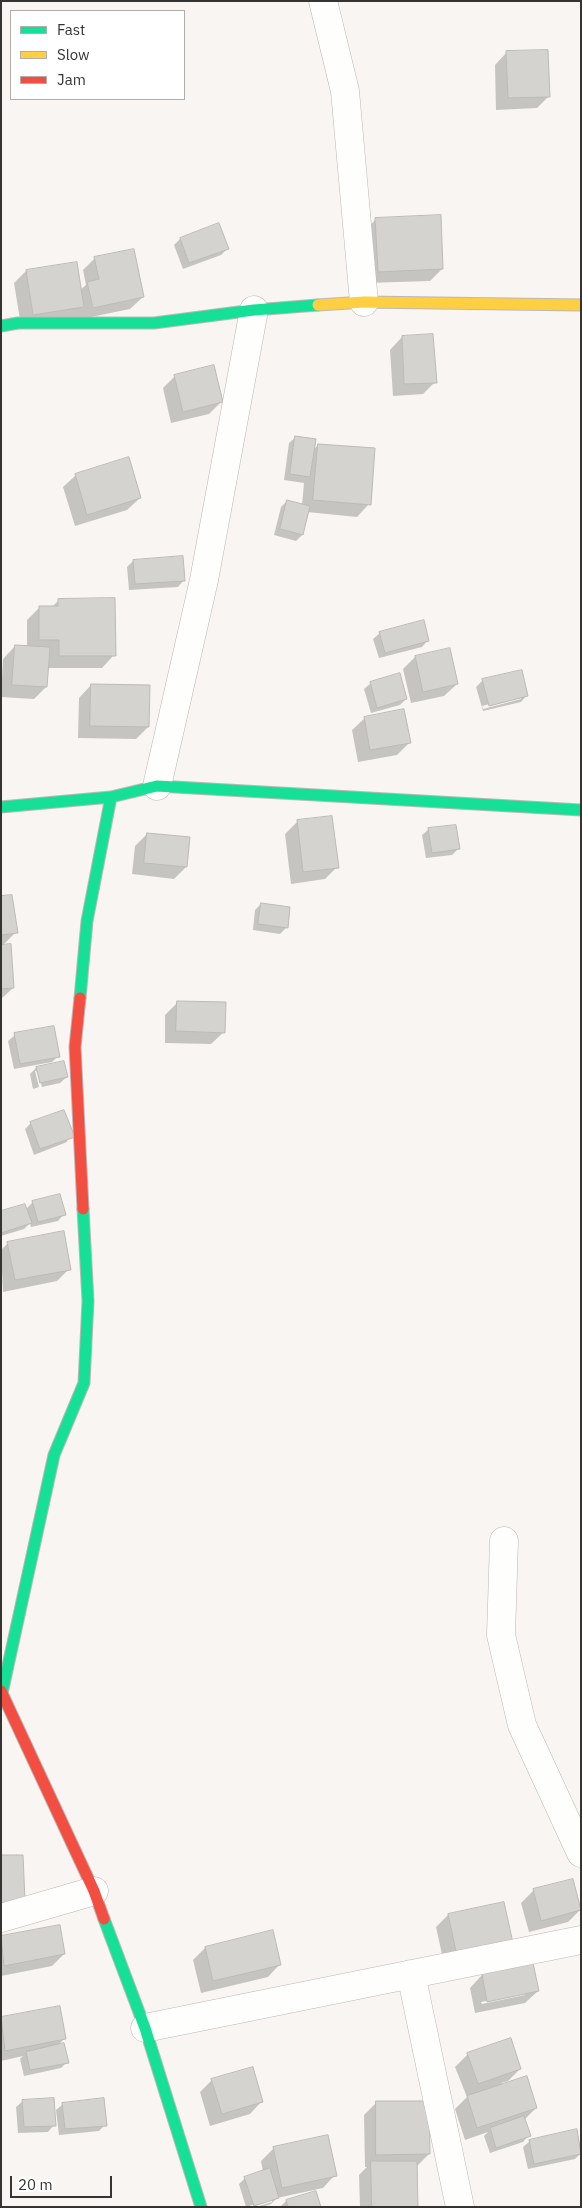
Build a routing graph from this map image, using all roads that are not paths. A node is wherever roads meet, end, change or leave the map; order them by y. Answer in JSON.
{"nodes":[{"id":1,"x":323,"y":1,"type":"edge"},
{"id":2,"x":364,"y":302,"type":"junction"},
{"id":3,"x":581,"y":305,"type":"edge"},
{"id":4,"x":254,"y":310,"type":"junction"},
{"id":5,"x":1,"y":326,"type":"edge"},
{"id":6,"x":158,"y":786,"type":"junction"},
{"id":7,"x":111,"y":797,"type":"junction"},
{"id":8,"x":1,"y":807,"type":"edge"},
{"id":9,"x":581,"y":810,"type":"edge"},
{"id":10,"x":504,"y":1541,"type":"dead end"},
{"id":11,"x":2,"y":1692,"type":"edge"},
{"id":12,"x":581,"y":1853,"type":"edge"},
{"id":13,"x":94,"y":1891,"type":"junction"},
{"id":14,"x":1,"y":1918,"type":"edge"},
{"id":15,"x":581,"y":1940,"type":"edge"},
{"id":16,"x":411,"y":1974,"type":"junction"},
{"id":17,"x":144,"y":2028,"type":"junction"},
{"id":18,"x":202,"y":2207,"type":"edge"},
{"id":19,"x":460,"y":2207,"type":"edge"}],
"edges":[{"from":1,"to":2,"type":"street"},
{"from":2,"to":3,"type":"street"},
{"from":2,"to":4,"type":"street"},
{"from":4,"to":5,"type":"street"},
{"from":4,"to":6,"type":"street"},
{"from":6,"to":7,"type":"street"},
{"from":6,"to":9,"type":"street"},
{"from":7,"to":8,"type":"street"},
{"from":7,"to":11,"type":"street"},
{"from":10,"to":12,"type":"street"},
{"from":11,"to":13,"type":"street"},
{"from":13,"to":14,"type":"street"},
{"from":13,"to":17,"type":"street"},
{"from":15,"to":16,"type":"street"},
{"from":16,"to":17,"type":"street"},
{"from":16,"to":19,"type":"street"},
{"from":17,"to":18,"type":"street"}]}
